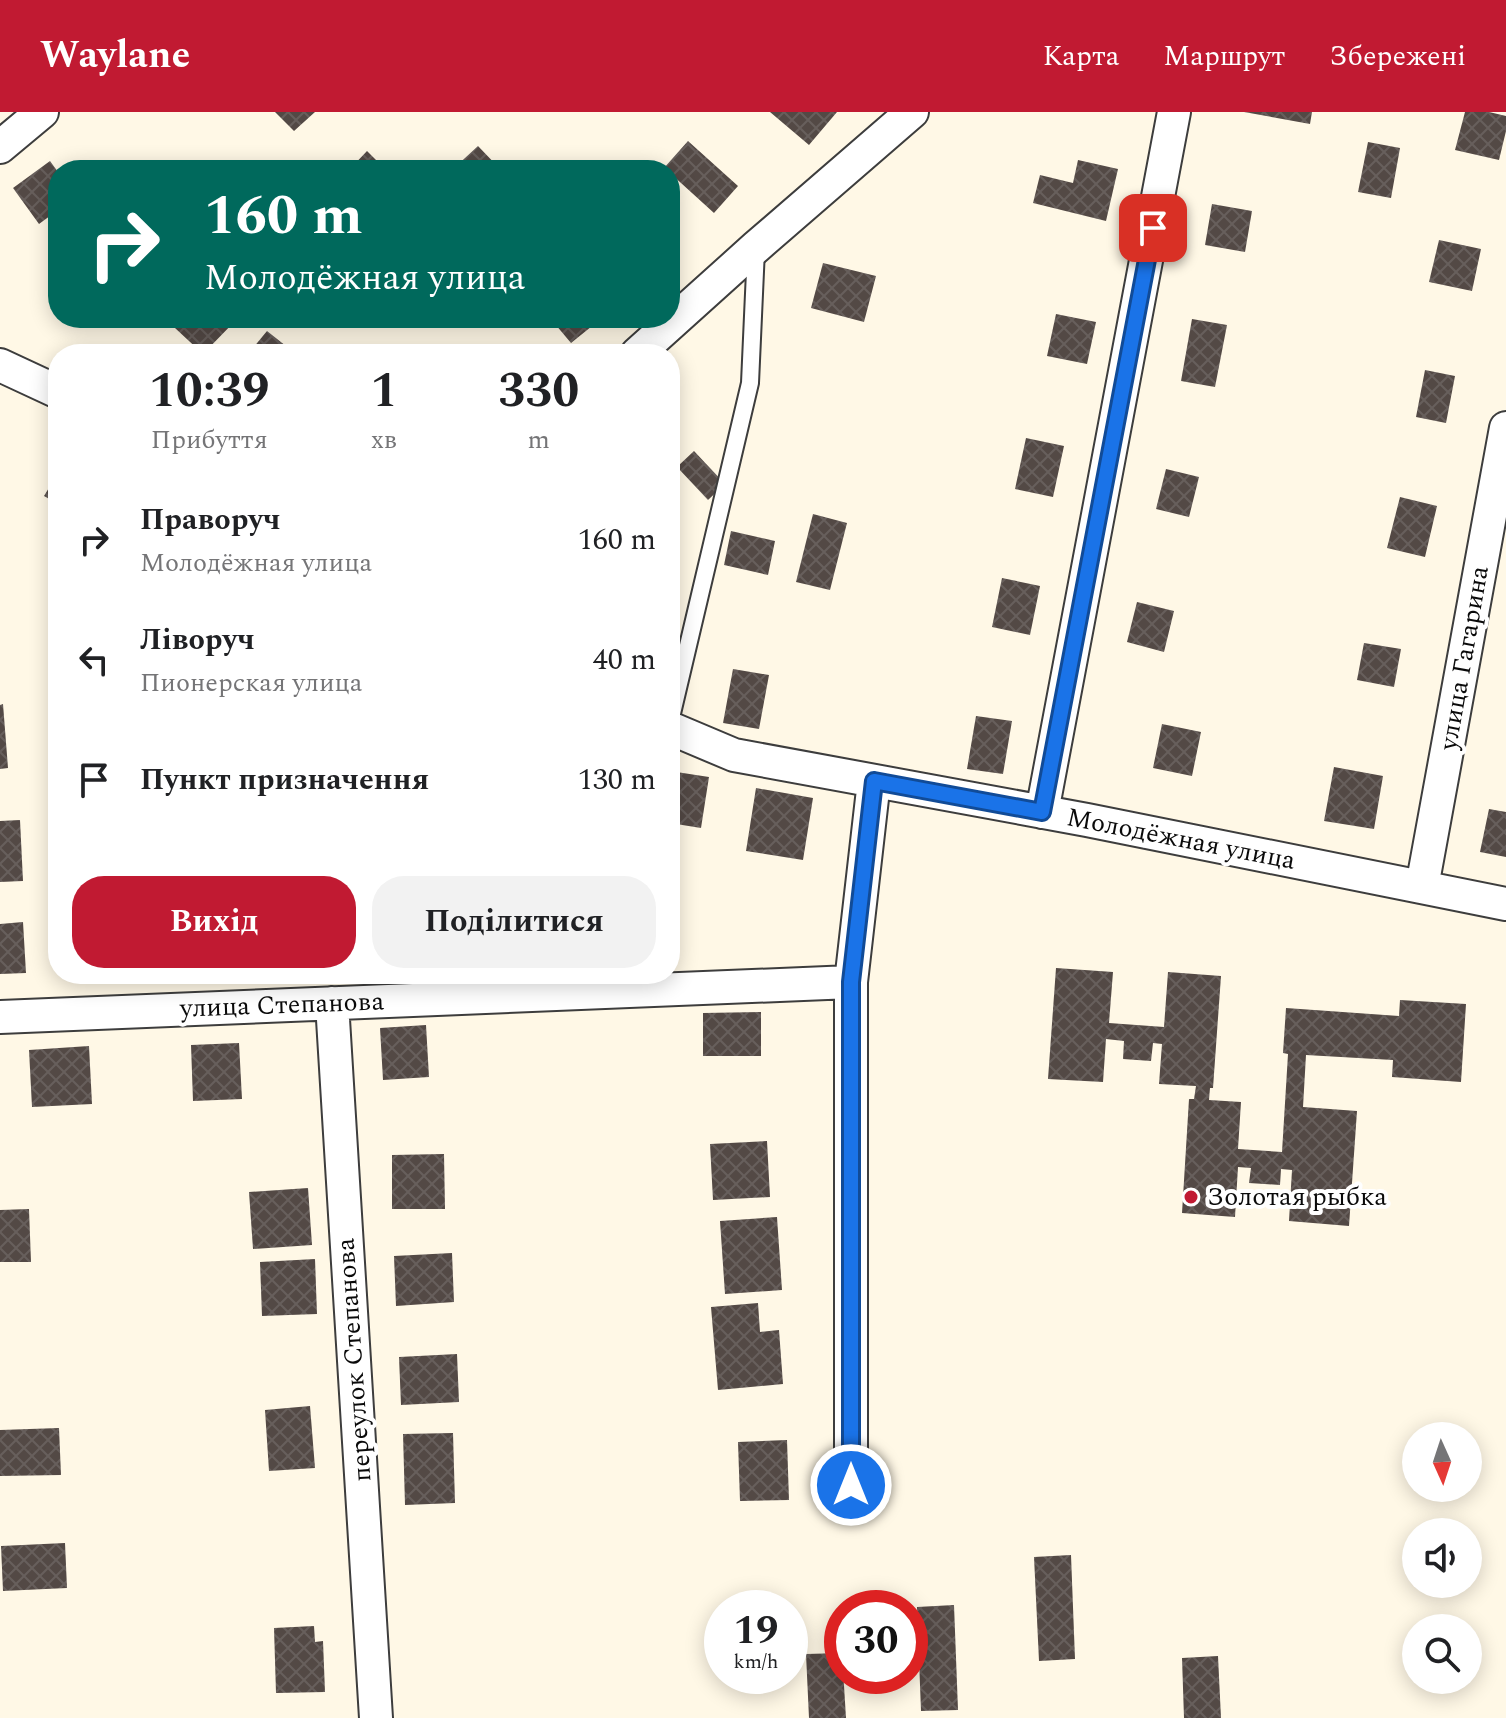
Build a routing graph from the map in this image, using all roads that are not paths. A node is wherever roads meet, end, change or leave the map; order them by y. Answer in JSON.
{"nodes":[{"id":1,"x":42,"y":112,"type":"edge"},
{"id":2,"x":912,"y":112,"type":"edge"},
{"id":3,"x":1174,"y":112,"type":"edge"},
{"id":4,"x":0,"y":147,"type":"edge"},
{"id":5,"x":756,"y":247,"type":"junction"},
{"id":6,"x":680,"y":315,"type":"edge"},
{"id":7,"x":666,"y":328,"type":"edge"},
{"id":8,"x":648,"y":344,"type":"edge"},
{"id":9,"x":1,"y":364,"type":"edge"},
{"id":10,"x":48,"y":387,"type":"edge"},
{"id":11,"x":1506,"y":428,"type":"edge"},
{"id":12,"x":680,"y":680,"type":"edge"},
{"id":13,"x":680,"y":732,"type":"edge"},
{"id":14,"x":874,"y":781,"type":"junction"},
{"id":15,"x":1042,"y":812,"type":"junction"},
{"id":16,"x":1422,"y":887,"type":"junction"},
{"id":17,"x":1506,"y":904,"type":"edge"},
{"id":18,"x":851,"y":982,"type":"junction"},
{"id":19,"x":332,"y":1003,"type":"junction"},
{"id":20,"x":0,"y":1017,"type":"edge"},
{"id":21,"x":851,"y":1485,"type":"dead end"},
{"id":22,"x":376,"y":1718,"type":"edge"}],
"edges":[{"from":1,"to":4,"type":"street"},
{"from":2,"to":5,"type":"street"},
{"from":3,"to":15,"type":"street"},
{"from":5,"to":6,"type":"street"},
{"from":5,"to":12,"type":"lane"},
{"from":7,"to":8,"type":"street"},
{"from":9,"to":10,"type":"street"},
{"from":11,"to":16,"type":"street","name":"улица Гагарина"},
{"from":13,"to":14,"type":"street","name":"Молодёжная улица"},
{"from":14,"to":15,"type":"street","name":"Молодёжная улица"},
{"from":14,"to":18,"type":"street"},
{"from":15,"to":16,"type":"street","name":"Молодёжная улица"},
{"from":16,"to":17,"type":"street","name":"Молодёжная улица"},
{"from":18,"to":19,"type":"street","name":"улица Степанова"},
{"from":18,"to":21,"type":"street"},
{"from":19,"to":20,"type":"street","name":"улица Степанова"},
{"from":19,"to":22,"type":"street","name":"переулок Степанова"}]}
